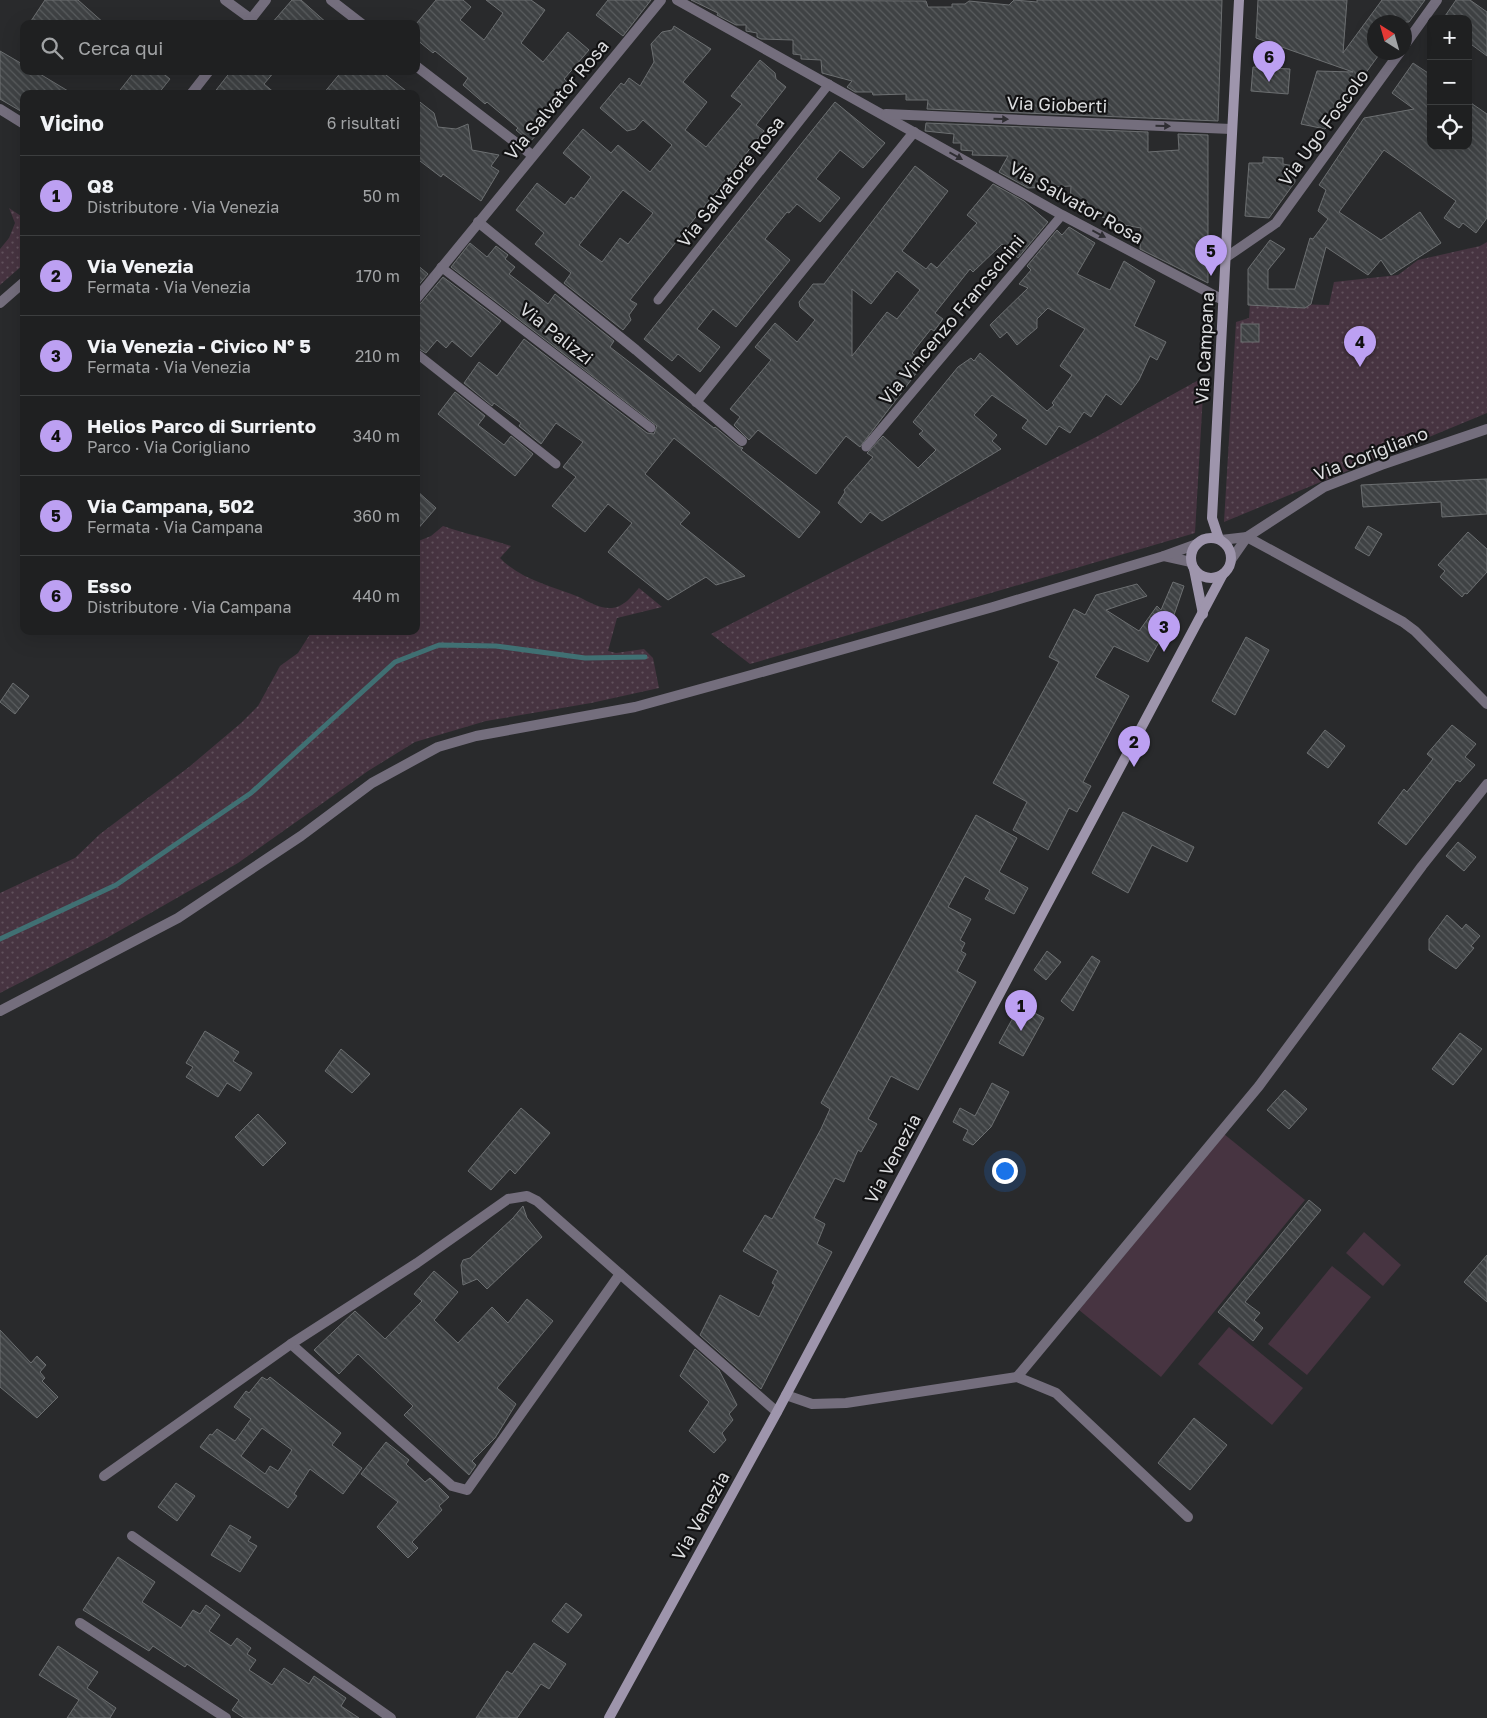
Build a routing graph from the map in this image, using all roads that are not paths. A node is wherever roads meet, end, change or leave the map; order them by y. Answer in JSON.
{"nodes":[{"id":1,"x":225,"y":0,"type":"edge"},
{"id":2,"x":266,"y":0,"type":"edge"},
{"id":3,"x":331,"y":0,"type":"edge"},
{"id":4,"x":661,"y":0,"type":"edge"},
{"id":5,"x":677,"y":0,"type":"edge"},
{"id":6,"x":1239,"y":0,"type":"edge"},
{"id":7,"x":1437,"y":0,"type":"edge"},
{"id":8,"x":247,"y":20,"type":"edge"},
{"id":9,"x":251,"y":20,"type":"edge"},
{"id":10,"x":357,"y":20,"type":"edge"},
{"id":11,"x":1412,"y":35,"type":"edge"},
{"id":12,"x":1394,"y":60,"type":"edge"},
{"id":13,"x":420,"y":69,"type":"edge"},
{"id":14,"x":206,"y":75,"type":"edge"},
{"id":15,"x":829,"y":84,"type":"junction"},
{"id":16,"x":194,"y":90,"type":"edge"},
{"id":17,"x":0,"y":109,"type":"edge"},
{"id":18,"x":882,"y":114,"type":"junction"},
{"id":19,"x":20,"y":122,"type":"edge"},
{"id":20,"x":1231,"y":129,"type":"junction"},
{"id":21,"x":914,"y":132,"type":"junction"},
{"id":22,"x":532,"y":155,"type":"junction"},
{"id":23,"x":1062,"y":215,"type":"junction"},
{"id":24,"x":478,"y":222,"type":"junction"},
{"id":25,"x":1225,"y":258,"type":"junction"},
{"id":26,"x":441,"y":267,"type":"junction"},
{"id":27,"x":20,"y":286,"type":"edge"},
{"id":28,"x":420,"y":294,"type":"edge"},
{"id":29,"x":658,"y":300,"type":"dead end"},
{"id":30,"x":1223,"y":300,"type":"junction"},
{"id":31,"x":0,"y":303,"type":"edge"},
{"id":32,"x":420,"y":356,"type":"edge"},
{"id":33,"x":696,"y":402,"type":"junction"},
{"id":34,"x":652,"y":428,"type":"dead end"},
{"id":35,"x":1487,"y":429,"type":"edge"},
{"id":36,"x":742,"y":441,"type":"dead end"},
{"id":37,"x":866,"y":447,"type":"dead end"},
{"id":38,"x":556,"y":464,"type":"dead end"},
{"id":39,"x":1212,"y":518,"type":"junction"},
{"id":40,"x":1247,"y":537,"type":"junction"},
{"id":41,"x":1220,"y":540,"type":"junction"},
{"id":42,"x":1199,"y":542,"type":"junction"},
{"id":43,"x":1164,"y":556,"type":"junction"},
{"id":44,"x":1231,"y":560,"type":"junction"},
{"id":45,"x":1192,"y":566,"type":"junction"},
{"id":46,"x":1223,"y":574,"type":"junction"},
{"id":47,"x":1203,"y":614,"type":"junction"},
{"id":48,"x":1487,"y":704,"type":"edge"},
{"id":49,"x":1487,"y":784,"type":"edge"},
{"id":50,"x":0,"y":1011,"type":"edge"},
{"id":51,"x":620,"y":1274,"type":"junction"},
{"id":52,"x":291,"y":1344,"type":"junction"},
{"id":53,"x":1017,"y":1377,"type":"junction"},
{"id":54,"x":786,"y":1394,"type":"junction"},
{"id":55,"x":777,"y":1412,"type":"junction"},
{"id":56,"x":104,"y":1476,"type":"dead end"},
{"id":57,"x":1188,"y":1517,"type":"dead end"},
{"id":58,"x":132,"y":1536,"type":"dead end"},
{"id":59,"x":80,"y":1623,"type":"dead end"},
{"id":60,"x":226,"y":1718,"type":"edge"},
{"id":61,"x":391,"y":1718,"type":"edge"},
{"id":62,"x":609,"y":1718,"type":"edge"}],
"edges":[{"from":1,"to":8,"type":"street"},
{"from":2,"to":9,"type":"street"},
{"from":3,"to":10,"type":"street"},
{"from":4,"to":22,"type":"street","name":"Via Salvator Rosa"},
{"from":5,"to":15,"type":"street","name":"Via Salvator Rosa"},
{"from":6,"to":20,"type":"main road","name":"Via Campana"},
{"from":7,"to":11,"type":"street"},
{"from":12,"to":25,"type":"street","name":"Via Ugo Foscolo"},
{"from":13,"to":22,"type":"street"},
{"from":14,"to":16,"type":"street"},
{"from":15,"to":18,"type":"street","name":"Via Salvator Rosa"},
{"from":15,"to":29,"type":"lane","name":"Via Salvatore Rosa"},
{"from":17,"to":19,"type":"street"},
{"from":18,"to":20,"type":"street","name":"Via Gioberti","one_way":true},
{"from":18,"to":21,"type":"street","name":"Via Salvator Rosa"},
{"from":20,"to":25,"type":"main road","name":"Via Campana"},
{"from":21,"to":23,"type":"street","name":"Via Salvator Rosa","one_way":true},
{"from":21,"to":33,"type":"street"},
{"from":22,"to":24,"type":"street","name":"Via Salvator Rosa"},
{"from":23,"to":30,"type":"street","name":"Via Salvator Rosa","one_way":true},
{"from":23,"to":37,"type":"lane","name":"Via Vincenzo Francschini"},
{"from":24,"to":26,"type":"street","name":"Via Salvator Rosa"},
{"from":24,"to":33,"type":"street"},
{"from":25,"to":30,"type":"main road","name":"Via Campana"},
{"from":26,"to":28,"type":"street","name":"Via Salvator Rosa"},
{"from":26,"to":34,"type":"lane","name":"Via Palizzi"},
{"from":27,"to":31,"type":"street"},
{"from":30,"to":39,"type":"main road","name":"Via Campana"},
{"from":32,"to":38,"type":"lane"},
{"from":33,"to":36,"type":"street"},
{"from":35,"to":40,"type":"street","name":"Via Corigliano"},
{"from":39,"to":41,"type":"main road"},
{"from":39,"to":42,"type":"main road"},
{"from":40,"to":41,"type":"street"},
{"from":40,"to":44,"type":"street"},
{"from":40,"to":48,"type":"street"},
{"from":41,"to":42,"type":"main road"},
{"from":41,"to":44,"type":"main road"},
{"from":42,"to":43,"type":"street"},
{"from":42,"to":45,"type":"main road"},
{"from":43,"to":45,"type":"street"},
{"from":43,"to":50,"type":"street"},
{"from":44,"to":46,"type":"main road"},
{"from":45,"to":46,"type":"main road"},
{"from":45,"to":47,"type":"main road"},
{"from":46,"to":47,"type":"main road","name":"Via Venezia"},
{"from":47,"to":54,"type":"main road","name":"Via Venezia"},
{"from":49,"to":53,"type":"street"},
{"from":51,"to":52,"type":"street"},
{"from":51,"to":52,"type":"street"},
{"from":51,"to":55,"type":"street"},
{"from":52,"to":56,"type":"street"},
{"from":53,"to":54,"type":"street"},
{"from":53,"to":57,"type":"street"},
{"from":54,"to":55,"type":"main road","name":"Via Venezia"},
{"from":55,"to":62,"type":"main road","name":"Via Venezia"},
{"from":58,"to":61,"type":"street"},
{"from":59,"to":60,"type":"street"}]}
